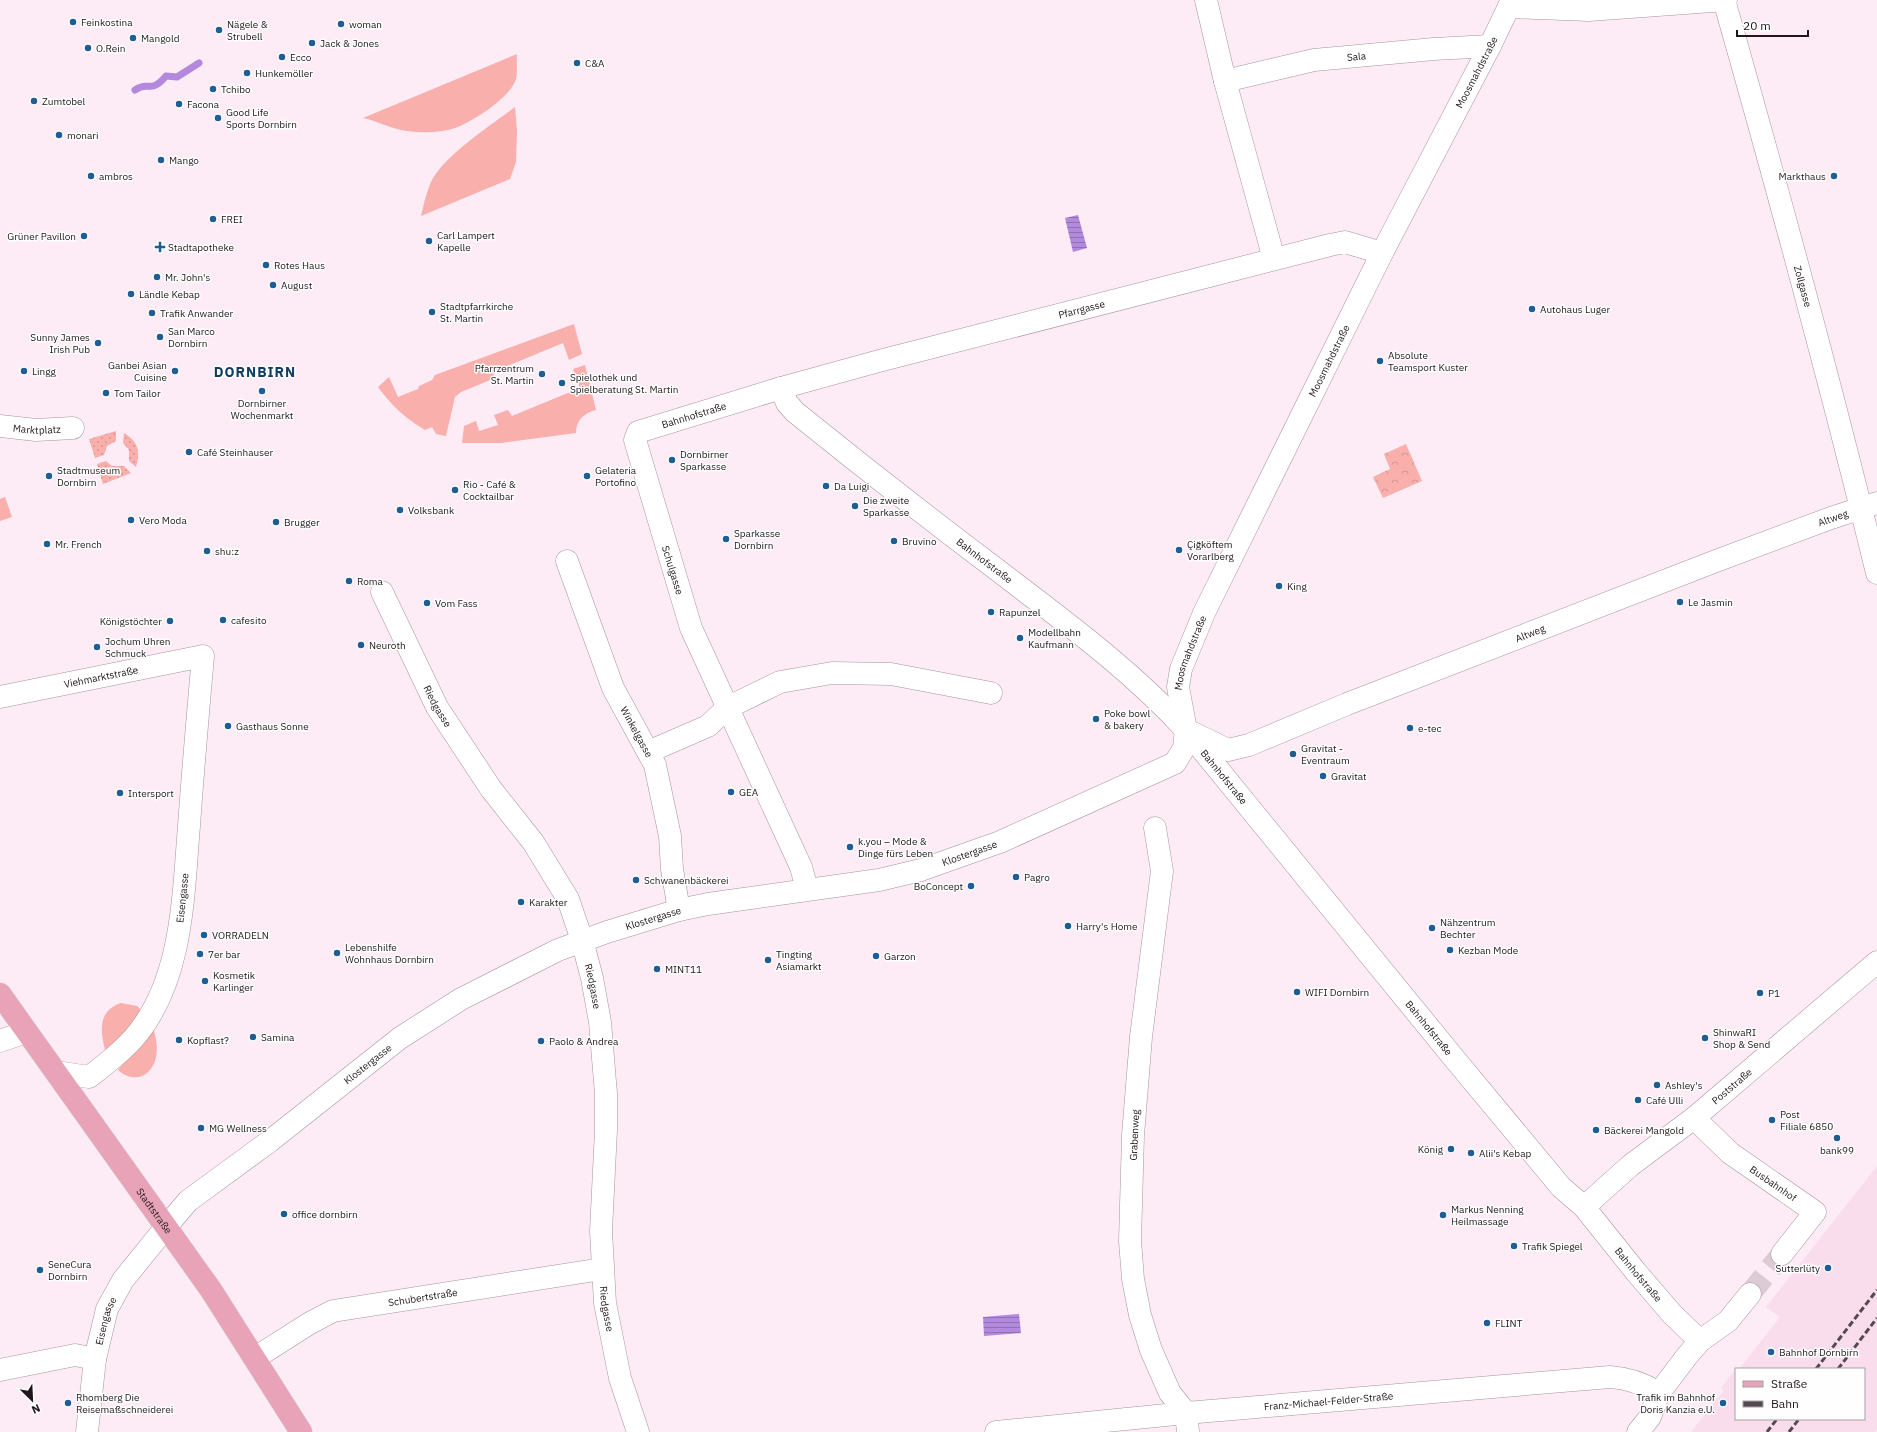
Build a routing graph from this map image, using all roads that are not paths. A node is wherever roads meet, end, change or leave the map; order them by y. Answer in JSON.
{"nodes":[{"id":1,"x":1206,"y":0,"type":"edge"},
{"id":2,"x":1725,"y":0,"type":"edge"},
{"id":3,"x":1510,"y":4,"type":"edge"},
{"id":4,"x":1490,"y":46,"type":"junction"},
{"id":5,"x":1225,"y":81,"type":"junction"},
{"id":6,"x":1382,"y":253,"type":"junction"},
{"id":7,"x":1274,"y":259,"type":"junction"},
{"id":8,"x":781,"y":388,"type":"junction"},
{"id":9,"x":0,"y":426,"type":"edge"},
{"id":10,"x":73,"y":428,"type":"dead end"},
{"id":11,"x":642,"y":430,"type":"joint"},
{"id":12,"x":1869,"y":506,"type":"edge"},
{"id":13,"x":567,"y":561,"type":"dead end"},
{"id":14,"x":1877,"y":573,"type":"edge"},
{"id":15,"x":382,"y":592,"type":"dead end"},
{"id":16,"x":203,"y":656,"type":"joint"},
{"id":17,"x":991,"y":693,"type":"dead end"},
{"id":18,"x":0,"y":697,"type":"edge"},
{"id":19,"x":727,"y":708,"type":"junction"},
{"id":20,"x":1186,"y":730,"type":"junction"},
{"id":21,"x":648,"y":752,"type":"junction"},
{"id":22,"x":1155,"y":828,"type":"dead end"},
{"id":23,"x":806,"y":889,"type":"junction"},
{"id":24,"x":678,"y":910,"type":"junction"},
{"id":25,"x":582,"y":940,"type":"junction"},
{"id":26,"x":1877,"y":962,"type":"edge"},
{"id":27,"x":0,"y":994,"type":"edge"},
{"id":28,"x":26,"y":1032,"type":"junction"},
{"id":29,"x":0,"y":1041,"type":"edge"},
{"id":30,"x":56,"y":1072,"type":"junction"},
{"id":31,"x":1694,"y":1118,"type":"junction"},
{"id":32,"x":1584,"y":1207,"type":"junction"},
{"id":33,"x":166,"y":1227,"type":"junction"},
{"id":34,"x":1782,"y":1254,"type":"tunnel mouth"},
{"id":35,"x":602,"y":1269,"type":"junction"},
{"id":36,"x":1750,"y":1294,"type":"tunnel mouth"},
{"id":37,"x":1700,"y":1341,"type":"junction"},
{"id":38,"x":255,"y":1358,"type":"junction"},
{"id":39,"x":95,"y":1359,"type":"junction"},
{"id":40,"x":0,"y":1370,"type":"edge"},
{"id":41,"x":1660,"y":1393,"type":"junction"},
{"id":42,"x":1187,"y":1422,"type":"edge"},
{"id":43,"x":87,"y":1432,"type":"edge"},
{"id":44,"x":301,"y":1432,"type":"edge"},
{"id":45,"x":638,"y":1432,"type":"edge"},
{"id":46,"x":996,"y":1432,"type":"edge"},
{"id":47,"x":1638,"y":1432,"type":"edge"}],
"edges":[{"from":1,"to":5,"type":"street"},
{"from":2,"to":3,"type":"street"},
{"from":2,"to":12,"type":"street","name":"Zollgasse"},
{"from":3,"to":4,"type":"street","name":"Moosmahdstraße"},
{"from":4,"to":5,"type":"street","name":"Sala"},
{"from":4,"to":6,"type":"street","name":"Moosmahdstraße"},
{"from":5,"to":7,"type":"street"},
{"from":6,"to":7,"type":"street","name":"Pfarrgasse"},
{"from":6,"to":20,"type":"street","name":"Moosmahdstraße"},
{"from":7,"to":8,"type":"street","name":"Pfarrgasse"},
{"from":8,"to":11,"type":"street","name":"Bahnhofstraße"},
{"from":8,"to":20,"type":"street","name":"Bahnhofstraße"},
{"from":9,"to":10,"type":"street","name":"Marktplatz"},
{"from":11,"to":19,"type":"street","name":"Schulgasse"},
{"from":12,"to":14,"type":"street","name":"Zollgasse"},
{"from":12,"to":20,"type":"street","name":"Altweg"},
{"from":13,"to":21,"type":"street","name":"Winkelgasse"},
{"from":15,"to":25,"type":"street","name":"Riedgasse"},
{"from":16,"to":18,"type":"street","name":"Viehmarktstraße"},
{"from":16,"to":30,"type":"street","name":"Eisengasse"},
{"from":17,"to":19,"type":"street"},
{"from":19,"to":21,"type":"street"},
{"from":19,"to":23,"type":"street","name":"Schulgasse"},
{"from":20,"to":23,"type":"street","name":"Klostergasse"},
{"from":20,"to":32,"type":"street","name":"Bahnhofstraße"},
{"from":21,"to":24,"type":"street","name":"Winkelgasse"},
{"from":22,"to":42,"type":"street","name":"Grabenweg"},
{"from":23,"to":24,"type":"street","name":"Klostergasse"},
{"from":24,"to":25,"type":"street","name":"Klostergasse"},
{"from":25,"to":33,"type":"street","name":"Klostergasse"},
{"from":25,"to":35,"type":"street","name":"Riedgasse"},
{"from":26,"to":31,"type":"street","name":"Poststraße"},
{"from":27,"to":28,"type":"main road","name":"Stadtstraße"},
{"from":28,"to":29,"type":"street"},
{"from":28,"to":30,"type":"main road","name":"Stadtstraße"},
{"from":30,"to":33,"type":"main road","name":"Stadtstraße"},
{"from":31,"to":32,"type":"street","name":"Poststraße"},
{"from":31,"to":34,"type":"street","name":"Busbahnhof"},
{"from":32,"to":37,"type":"street","name":"Bahnhofstraße"},
{"from":33,"to":38,"type":"main road","name":"Stadtstraße"},
{"from":33,"to":39,"type":"street","name":"Eisengasse"},
{"from":35,"to":38,"type":"street","name":"Schubertstraße"},
{"from":35,"to":45,"type":"street","name":"Riedgasse"},
{"from":36,"to":37,"type":"street"},
{"from":37,"to":41,"type":"street"},
{"from":38,"to":44,"type":"main road","name":"Stadtstraße"},
{"from":39,"to":40,"type":"street"},
{"from":39,"to":43,"type":"street","name":"Eisengasse"},
{"from":41,"to":42,"type":"street","name":"Franz-Michael-Felder-Straße"},
{"from":41,"to":47,"type":"street"},
{"from":42,"to":46,"type":"street","name":"Franz-Michael-Felder-Straße"}]}
